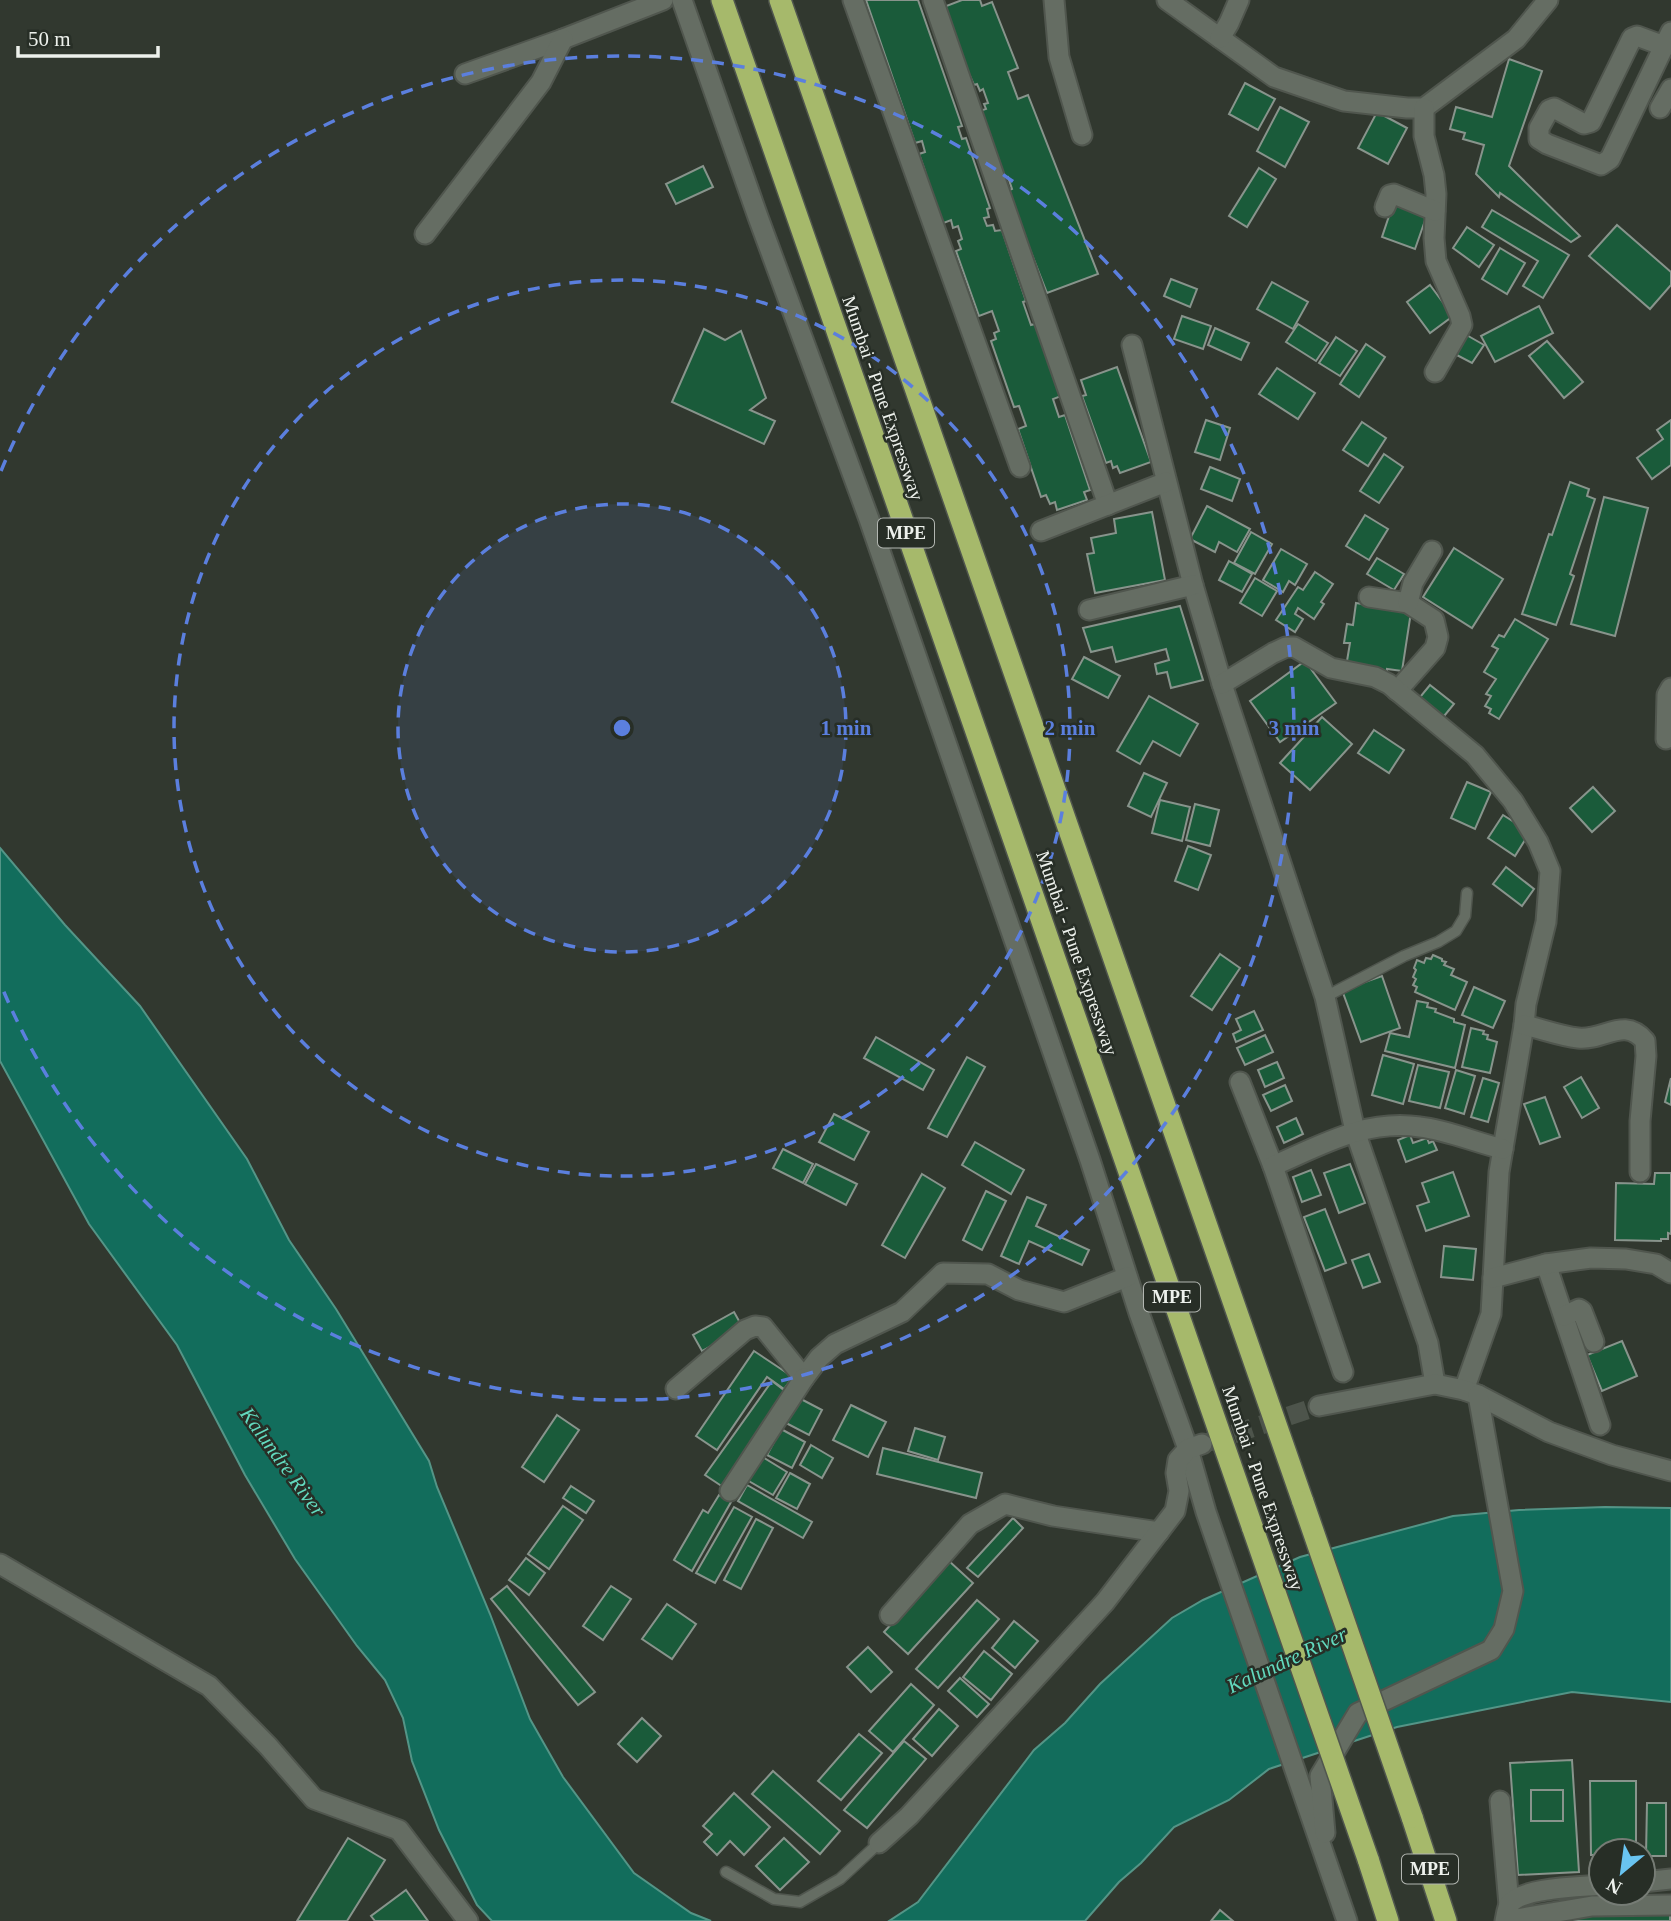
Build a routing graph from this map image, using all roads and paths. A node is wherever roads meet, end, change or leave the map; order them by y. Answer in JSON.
{"nodes":[{"id":1,"x":663,"y":0,"type":"edge"},
{"id":2,"x":682,"y":0,"type":"edge"},
{"id":3,"x":722,"y":0,"type":"edge"},
{"id":4,"x":780,"y":0,"type":"edge"},
{"id":5,"x":853,"y":0,"type":"edge"},
{"id":6,"x":933,"y":0,"type":"edge"},
{"id":7,"x":1054,"y":0,"type":"edge"},
{"id":8,"x":1167,"y":0,"type":"edge"},
{"id":9,"x":1239,"y":0,"type":"edge"},
{"id":10,"x":1548,"y":0,"type":"edge"},
{"id":11,"x":1220,"y":38,"type":"junction"},
{"id":12,"x":564,"y":39,"type":"junction"},
{"id":13,"x":1668,"y":39,"type":"edge"},
{"id":14,"x":465,"y":74,"type":"dead end"},
{"id":15,"x":1671,"y":89,"type":"edge"},
{"id":16,"x":1424,"y":108,"type":"junction"},
{"id":17,"x":1660,"y":108,"type":"dead end"},
{"id":18,"x":1082,"y":135,"type":"dead end"},
{"id":19,"x":1385,"y":207,"type":"dead end"},
{"id":20,"x":1435,"y":211,"type":"junction"},
{"id":21,"x":425,"y":234,"type":"dead end"},
{"id":22,"x":1132,"y":345,"type":"dead end"},
{"id":23,"x":1435,"y":372,"type":"dead end"},
{"id":24,"x":1020,"y":467,"type":"dead end"},
{"id":25,"x":1166,"y":482,"type":"junction"},
{"id":26,"x":1108,"y":505,"type":"junction"},
{"id":27,"x":1041,"y":531,"type":"dead end"},
{"id":28,"x":1432,"y":551,"type":"dead end"},
{"id":29,"x":1193,"y":585,"type":"junction"},
{"id":30,"x":1369,"y":597,"type":"dead end"},
{"id":31,"x":1408,"y":603,"type":"junction"},
{"id":32,"x":1089,"y":610,"type":"dead end"},
{"id":33,"x":1222,"y":684,"type":"junction"},
{"id":34,"x":1671,"y":688,"type":"edge"},
{"id":35,"x":1397,"y":691,"type":"junction"},
{"id":36,"x":1666,"y":739,"type":"dead end"},
{"id":37,"x":1467,"y":893,"type":"dead end"},
{"id":38,"x":1325,"y":997,"type":"junction"},
{"id":39,"x":1524,"y":1025,"type":"junction"},
{"id":40,"x":1240,"y":1082,"type":"dead end"},
{"id":41,"x":1355,"y":1130,"type":"junction"},
{"id":42,"x":1503,"y":1149,"type":"junction"},
{"id":43,"x":1272,"y":1166,"type":"junction"},
{"id":44,"x":1640,"y":1172,"type":"dead end"},
{"id":45,"x":1546,"y":1264,"type":"junction"},
{"id":46,"x":1671,"y":1273,"type":"edge"},
{"id":47,"x":1127,"y":1277,"type":"junction"},
{"id":48,"x":1493,"y":1278,"type":"junction"},
{"id":49,"x":1564,"y":1316,"type":"junction"},
{"id":50,"x":1594,"y":1342,"type":"dead end"},
{"id":51,"x":1343,"y":1372,"type":"dead end"},
{"id":52,"x":804,"y":1378,"type":"junction"},
{"id":53,"x":1435,"y":1384,"type":"junction"},
{"id":54,"x":676,"y":1390,"type":"dead end"},
{"id":55,"x":1471,"y":1392,"type":"junction"},
{"id":56,"x":1319,"y":1406,"type":"tunnel mouth"},
{"id":57,"x":1600,"y":1424,"type":"dead end"},
{"id":58,"x":1195,"y":1446,"type":"junction"},
{"id":59,"x":1671,"y":1471,"type":"edge"},
{"id":60,"x":730,"y":1492,"type":"dead end"},
{"id":61,"x":1159,"y":1532,"type":"junction"},
{"id":62,"x":0,"y":1563,"type":"edge"},
{"id":63,"x":890,"y":1615,"type":"dead end"},
{"id":64,"x":1500,"y":1801,"type":"dead end"},
{"id":65,"x":880,"y":1843,"type":"joint"},
{"id":66,"x":1328,"y":1865,"type":"junction"},
{"id":67,"x":726,"y":1872,"type":"dead end"},
{"id":68,"x":1587,"y":1886,"type":"edge"},
{"id":69,"x":1509,"y":1905,"type":"junction"},
{"id":70,"x":1671,"y":1905,"type":"edge"},
{"id":71,"x":468,"y":1921,"type":"edge"},
{"id":72,"x":1347,"y":1921,"type":"edge"},
{"id":73,"x":1388,"y":1921,"type":"edge"},
{"id":74,"x":1446,"y":1921,"type":"edge"}],
"edges":[{"from":1,"to":12,"type":"street"},
{"from":2,"to":47,"type":"street"},
{"from":3,"to":73,"type":"highway","name":"Mumbai - Pune Expressway","number":"MPE","bridge":true},
{"from":4,"to":74,"type":"highway","name":"Mumbai - Pune Expressway","number":"MPE","bridge":true},
{"from":5,"to":24,"type":"street"},
{"from":6,"to":26,"type":"street"},
{"from":7,"to":18,"type":"street"},
{"from":8,"to":11,"type":"street"},
{"from":9,"to":11,"type":"street"},
{"from":10,"to":16,"type":"street"},
{"from":11,"to":16,"type":"street"},
{"from":12,"to":14,"type":"street"},
{"from":12,"to":21,"type":"street"},
{"from":13,"to":13,"type":"street"},
{"from":15,"to":17,"type":"street"},
{"from":16,"to":20,"type":"street"},
{"from":19,"to":20,"type":"street"},
{"from":20,"to":23,"type":"street"},
{"from":22,"to":25,"type":"street"},
{"from":25,"to":26,"type":"street"},
{"from":25,"to":29,"type":"street"},
{"from":26,"to":27,"type":"street"},
{"from":28,"to":31,"type":"street"},
{"from":29,"to":32,"type":"street"},
{"from":29,"to":33,"type":"street"},
{"from":30,"to":31,"type":"street"},
{"from":31,"to":35,"type":"street"},
{"from":33,"to":35,"type":"street"},
{"from":33,"to":38,"type":"street"},
{"from":34,"to":36,"type":"street"},
{"from":35,"to":39,"type":"street"},
{"from":37,"to":38,"type":"lane"},
{"from":38,"to":41,"type":"street"},
{"from":39,"to":42,"type":"street"},
{"from":39,"to":44,"type":"street"},
{"from":40,"to":43,"type":"street"},
{"from":41,"to":42,"type":"street"},
{"from":41,"to":43,"type":"street"},
{"from":41,"to":53,"type":"street"},
{"from":42,"to":48,"type":"street"},
{"from":43,"to":51,"type":"street"},
{"from":45,"to":46,"type":"street"},
{"from":45,"to":48,"type":"street"},
{"from":45,"to":49,"type":"street"},
{"from":47,"to":52,"type":"street"},
{"from":47,"to":58,"type":"street"},
{"from":48,"to":55,"type":"street"},
{"from":49,"to":50,"type":"street"},
{"from":49,"to":57,"type":"street"},
{"from":52,"to":54,"type":"street"},
{"from":52,"to":60,"type":"street"},
{"from":53,"to":55,"type":"street"},
{"from":53,"to":56,"type":"street"},
{"from":55,"to":59,"type":"street"},
{"from":55,"to":66,"type":"street"},
{"from":58,"to":61,"type":"street"},
{"from":58,"to":66,"type":"street"},
{"from":61,"to":63,"type":"street"},
{"from":61,"to":65,"type":"street"},
{"from":62,"to":71,"type":"street"},
{"from":64,"to":69,"type":"street"},
{"from":65,"to":67,"type":"lane"},
{"from":66,"to":72,"type":"street"},
{"from":68,"to":69,"type":"street"},
{"from":69,"to":70,"type":"street"}]}
